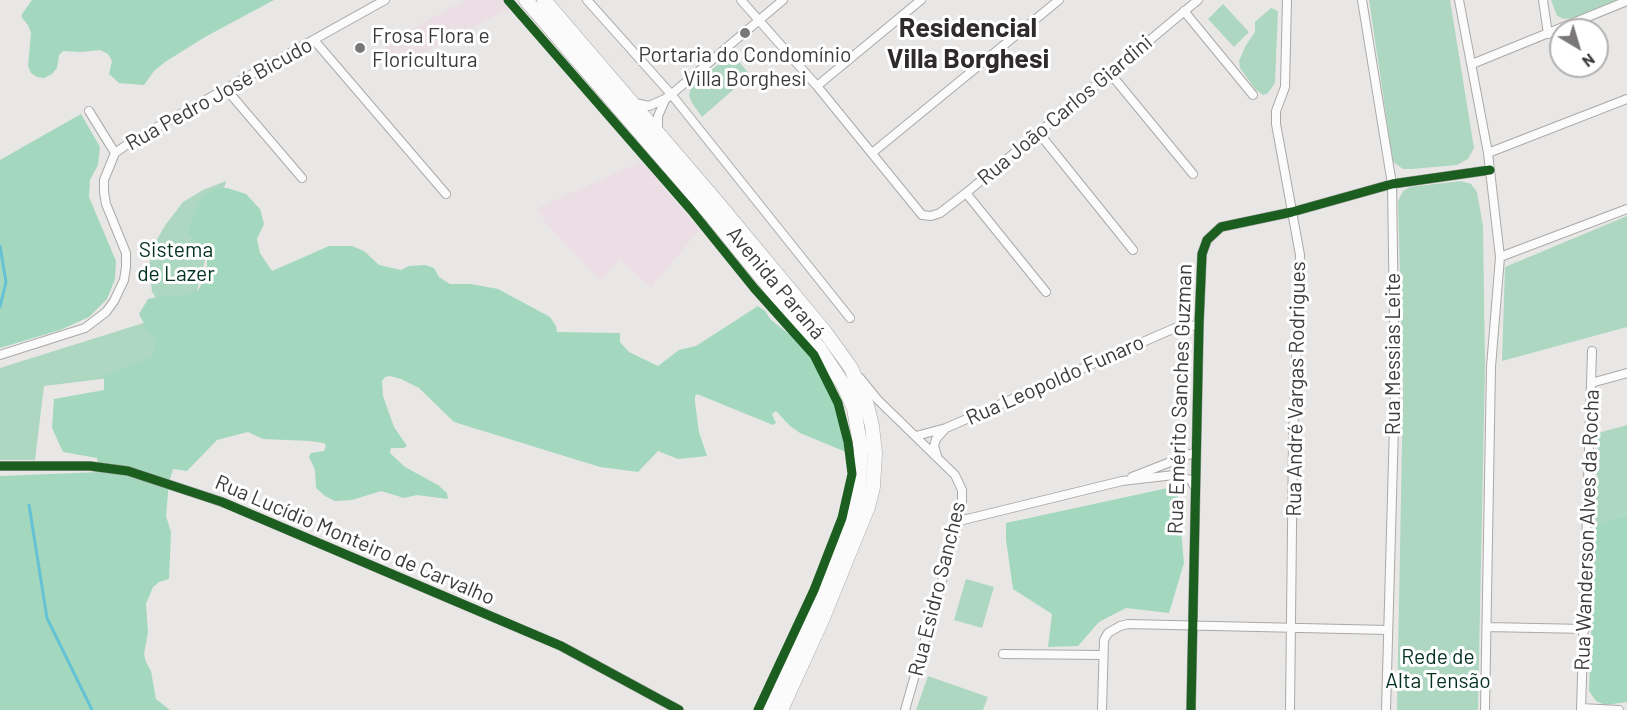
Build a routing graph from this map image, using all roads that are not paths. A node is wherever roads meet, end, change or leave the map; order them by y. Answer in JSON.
{"nodes":[{"id":1,"x":385,"y":0,"type":"edge"},
{"id":2,"x":526,"y":0,"type":"edge"},
{"id":3,"x":544,"y":0,"type":"edge"},
{"id":4,"x":587,"y":0,"type":"edge"},
{"id":5,"x":741,"y":0,"type":"edge"},
{"id":6,"x":783,"y":0,"type":"edge"},
{"id":7,"x":921,"y":0,"type":"edge"},
{"id":8,"x":1059,"y":0,"type":"edge"},
{"id":9,"x":1198,"y":0,"type":"edge"},
{"id":10,"x":1287,"y":0,"type":"edge"},
{"id":11,"x":1362,"y":0,"type":"edge"},
{"id":12,"x":1459,"y":0,"type":"edge"},
{"id":13,"x":1543,"y":0,"type":"edge"},
{"id":14,"x":1627,"y":1,"type":"edge"},
{"id":15,"x":1184,"y":11,"type":"junction"},
{"id":16,"x":758,"y":20,"type":"junction"},
{"id":17,"x":1548,"y":34,"type":"junction"},
{"id":18,"x":314,"y":40,"type":"junction"},
{"id":19,"x":1472,"y":64,"type":"junction"},
{"id":20,"x":1109,"y":72,"type":"junction"},
{"id":21,"x":817,"y":86,"type":"junction"},
{"id":22,"x":226,"y":89,"type":"junction"},
{"id":23,"x":1253,"y":95,"type":"dead end"},
{"id":24,"x":669,"y":96,"type":"junction"},
{"id":25,"x":1627,"y":99,"type":"edge"},
{"id":26,"x":631,"y":102,"type":"junction"},
{"id":27,"x":89,"y":111,"type":"dead end"},
{"id":28,"x":1038,"y":132,"type":"junction"},
{"id":29,"x":659,"y":135,"type":"junction"},
{"id":30,"x":115,"y":153,"type":"junction"},
{"id":31,"x":872,"y":153,"type":"junction"},
{"id":32,"x":1488,"y":153,"type":"junction"},
{"id":33,"x":1490,"y":170,"type":"junction"},
{"id":34,"x":1193,"y":174,"type":"dead end"},
{"id":35,"x":302,"y":178,"type":"dead end"},
{"id":36,"x":1392,"y":184,"type":"junction"},
{"id":37,"x":966,"y":193,"type":"junction"},
{"id":38,"x":446,"y":194,"type":"dead end"},
{"id":39,"x":1627,"y":209,"type":"edge"},
{"id":40,"x":1292,"y":212,"type":"junction"},
{"id":41,"x":1134,"y":250,"type":"dead end"},
{"id":42,"x":1500,"y":257,"type":"junction"},
{"id":43,"x":1046,"y":292,"type":"dead end"},
{"id":44,"x":850,"y":318,"type":"dead end"},
{"id":45,"x":1199,"y":325,"type":"junction"},
{"id":46,"x":1592,"y":351,"type":"dead end"},
{"id":47,"x":0,"y":355,"type":"edge"},
{"id":48,"x":851,"y":368,"type":"junction"},
{"id":49,"x":1627,"y":373,"type":"edge"},
{"id":50,"x":1592,"y":383,"type":"junction"},
{"id":51,"x":946,"y":428,"type":"junction"},
{"id":52,"x":916,"y":436,"type":"junction"},
{"id":53,"x":1196,"y":452,"type":"junction"},
{"id":54,"x":938,"y":457,"type":"junction"},
{"id":55,"x":0,"y":466,"type":"edge"},
{"id":56,"x":1122,"y":481,"type":"junction"},
{"id":57,"x":1195,"y":487,"type":"junction"},
{"id":58,"x":959,"y":521,"type":"junction"},
{"id":59,"x":1193,"y":626,"type":"junction"},
{"id":60,"x":1488,"y":627,"type":"junction"},
{"id":61,"x":1292,"y":628,"type":"junction"},
{"id":62,"x":1585,"y":629,"type":"junction"},
{"id":63,"x":1388,"y":630,"type":"junction"},
{"id":64,"x":1004,"y":654,"type":"dead end"},
{"id":65,"x":1103,"y":655,"type":"junction"},
{"id":66,"x":1581,"y":709,"type":"edge"},
{"id":67,"x":679,"y":710,"type":"edge"},
{"id":68,"x":767,"y":710,"type":"edge"},
{"id":69,"x":781,"y":710,"type":"edge"},
{"id":70,"x":905,"y":710,"type":"edge"},
{"id":71,"x":1102,"y":710,"type":"edge"},
{"id":72,"x":1191,"y":710,"type":"edge"},
{"id":73,"x":1290,"y":710,"type":"edge"},
{"id":74,"x":1386,"y":710,"type":"edge"},
{"id":75,"x":1485,"y":710,"type":"edge"},
{"id":76,"x":1619,"y":710,"type":"edge"}],
"edges":[{"from":1,"to":18,"type":"street","name":"Rua Pedro José Bicudo"},
{"from":2,"to":68,"type":"main road","name":"Avenida Paraná"},
{"from":3,"to":26,"type":"main road","name":"Avenida Paraná"},
{"from":4,"to":24,"type":"street"},
{"from":5,"to":16,"type":"street"},
{"from":6,"to":16,"type":"street"},
{"from":7,"to":21,"type":"street"},
{"from":8,"to":31,"type":"street"},
{"from":9,"to":15,"type":"street","name":"Rua João Carlos Giardini"},
{"from":10,"to":40,"type":"street","name":"Rua André Vargas Rodrigues"},
{"from":11,"to":36,"type":"street","name":"Rua Messias Leite"},
{"from":12,"to":19,"type":"street"},
{"from":13,"to":17,"type":"street"},
{"from":14,"to":17,"type":"street"},
{"from":15,"to":20,"type":"street","name":"Rua João Carlos Giardini"},
{"from":15,"to":23,"type":"street"},
{"from":16,"to":21,"type":"street"},
{"from":16,"to":24,"type":"street"},
{"from":17,"to":19,"type":"street"},
{"from":18,"to":22,"type":"street","name":"Rua Pedro José Bicudo"},
{"from":18,"to":38,"type":"street"},
{"from":19,"to":32,"type":"street"},
{"from":20,"to":28,"type":"street","name":"Rua João Carlos Giardini"},
{"from":20,"to":34,"type":"street"},
{"from":21,"to":31,"type":"street"},
{"from":22,"to":30,"type":"street","name":"Rua Pedro José Bicudo"},
{"from":22,"to":35,"type":"street"},
{"from":24,"to":26,"type":"street"},
{"from":24,"to":29,"type":"street"},
{"from":24,"to":44,"type":"street"},
{"from":25,"to":32,"type":"street"},
{"from":26,"to":29,"type":"main road","name":"Avenida Paraná"},
{"from":27,"to":30,"type":"street"},
{"from":28,"to":37,"type":"street","name":"Rua João Carlos Giardini"},
{"from":28,"to":41,"type":"street"},
{"from":29,"to":48,"type":"main road","name":"Avenida Paraná"},
{"from":30,"to":47,"type":"street","name":"Rua Pedro José Bicudo"},
{"from":31,"to":37,"type":"street","name":"Rua João Carlos Giardini"},
{"from":32,"to":33,"type":"street"},
{"from":33,"to":36,"type":"street","name":"Rua Emérito Sanches Guzman"},
{"from":33,"to":42,"type":"street"},
{"from":36,"to":40,"type":"street","name":"Rua Emérito Sanches Guzman"},
{"from":36,"to":63,"type":"street","name":"Rua Messias Leite"},
{"from":37,"to":43,"type":"street"},
{"from":39,"to":42,"type":"street"},
{"from":40,"to":45,"type":"street","name":"Rua Emérito Sanches Guzman"},
{"from":40,"to":61,"type":"street","name":"Rua André Vargas Rodrigues"},
{"from":42,"to":60,"type":"street"},
{"from":45,"to":51,"type":"street","name":"Rua Leopoldo Funaro"},
{"from":45,"to":53,"type":"street","name":"Rua Emérito Sanches Guzman"},
{"from":46,"to":50,"type":"street","name":"Rua Wanderson Alves da Rocha"},
{"from":48,"to":52,"type":"street","name":"Rua Esidro Sanches"},
{"from":48,"to":69,"type":"main road","name":"Avenida Paraná"},
{"from":49,"to":50,"type":"street"},
{"from":50,"to":62,"type":"street","name":"Rua Wanderson Alves da Rocha"},
{"from":51,"to":52,"type":"street","name":"Rua Leopoldo Funaro"},
{"from":51,"to":54,"type":"street","name":"Rua Leopoldo Funaro"},
{"from":52,"to":54,"type":"street","name":"Rua Esidro Sanches"},
{"from":53,"to":56,"type":"street"},
{"from":53,"to":57,"type":"street","name":"Rua Emérito Sanches Guzman"},
{"from":54,"to":58,"type":"street","name":"Rua Esidro Sanches"},
{"from":55,"to":67,"type":"street","name":"Rua Lucídio Monteiro de Carvalho"},
{"from":56,"to":57,"type":"street"},
{"from":56,"to":58,"type":"street"},
{"from":57,"to":59,"type":"street","name":"Rua Emérito Sanches Guzman"},
{"from":58,"to":70,"type":"street","name":"Rua Esidro Sanches"},
{"from":59,"to":61,"type":"street"},
{"from":59,"to":65,"type":"street"},
{"from":59,"to":72,"type":"street","name":"Rua Emérito Sanches Guzman"},
{"from":60,"to":62,"type":"street"},
{"from":60,"to":75,"type":"street"},
{"from":61,"to":63,"type":"street"},
{"from":61,"to":73,"type":"street","name":"Rua André Vargas Rodrigues"},
{"from":62,"to":66,"type":"street","name":"Rua Wanderson Alves da Rocha"},
{"from":63,"to":74,"type":"street","name":"Rua Messias Leite"},
{"from":64,"to":65,"type":"street"},
{"from":65,"to":71,"type":"street"},
{"from":66,"to":76,"type":"street"}]}
